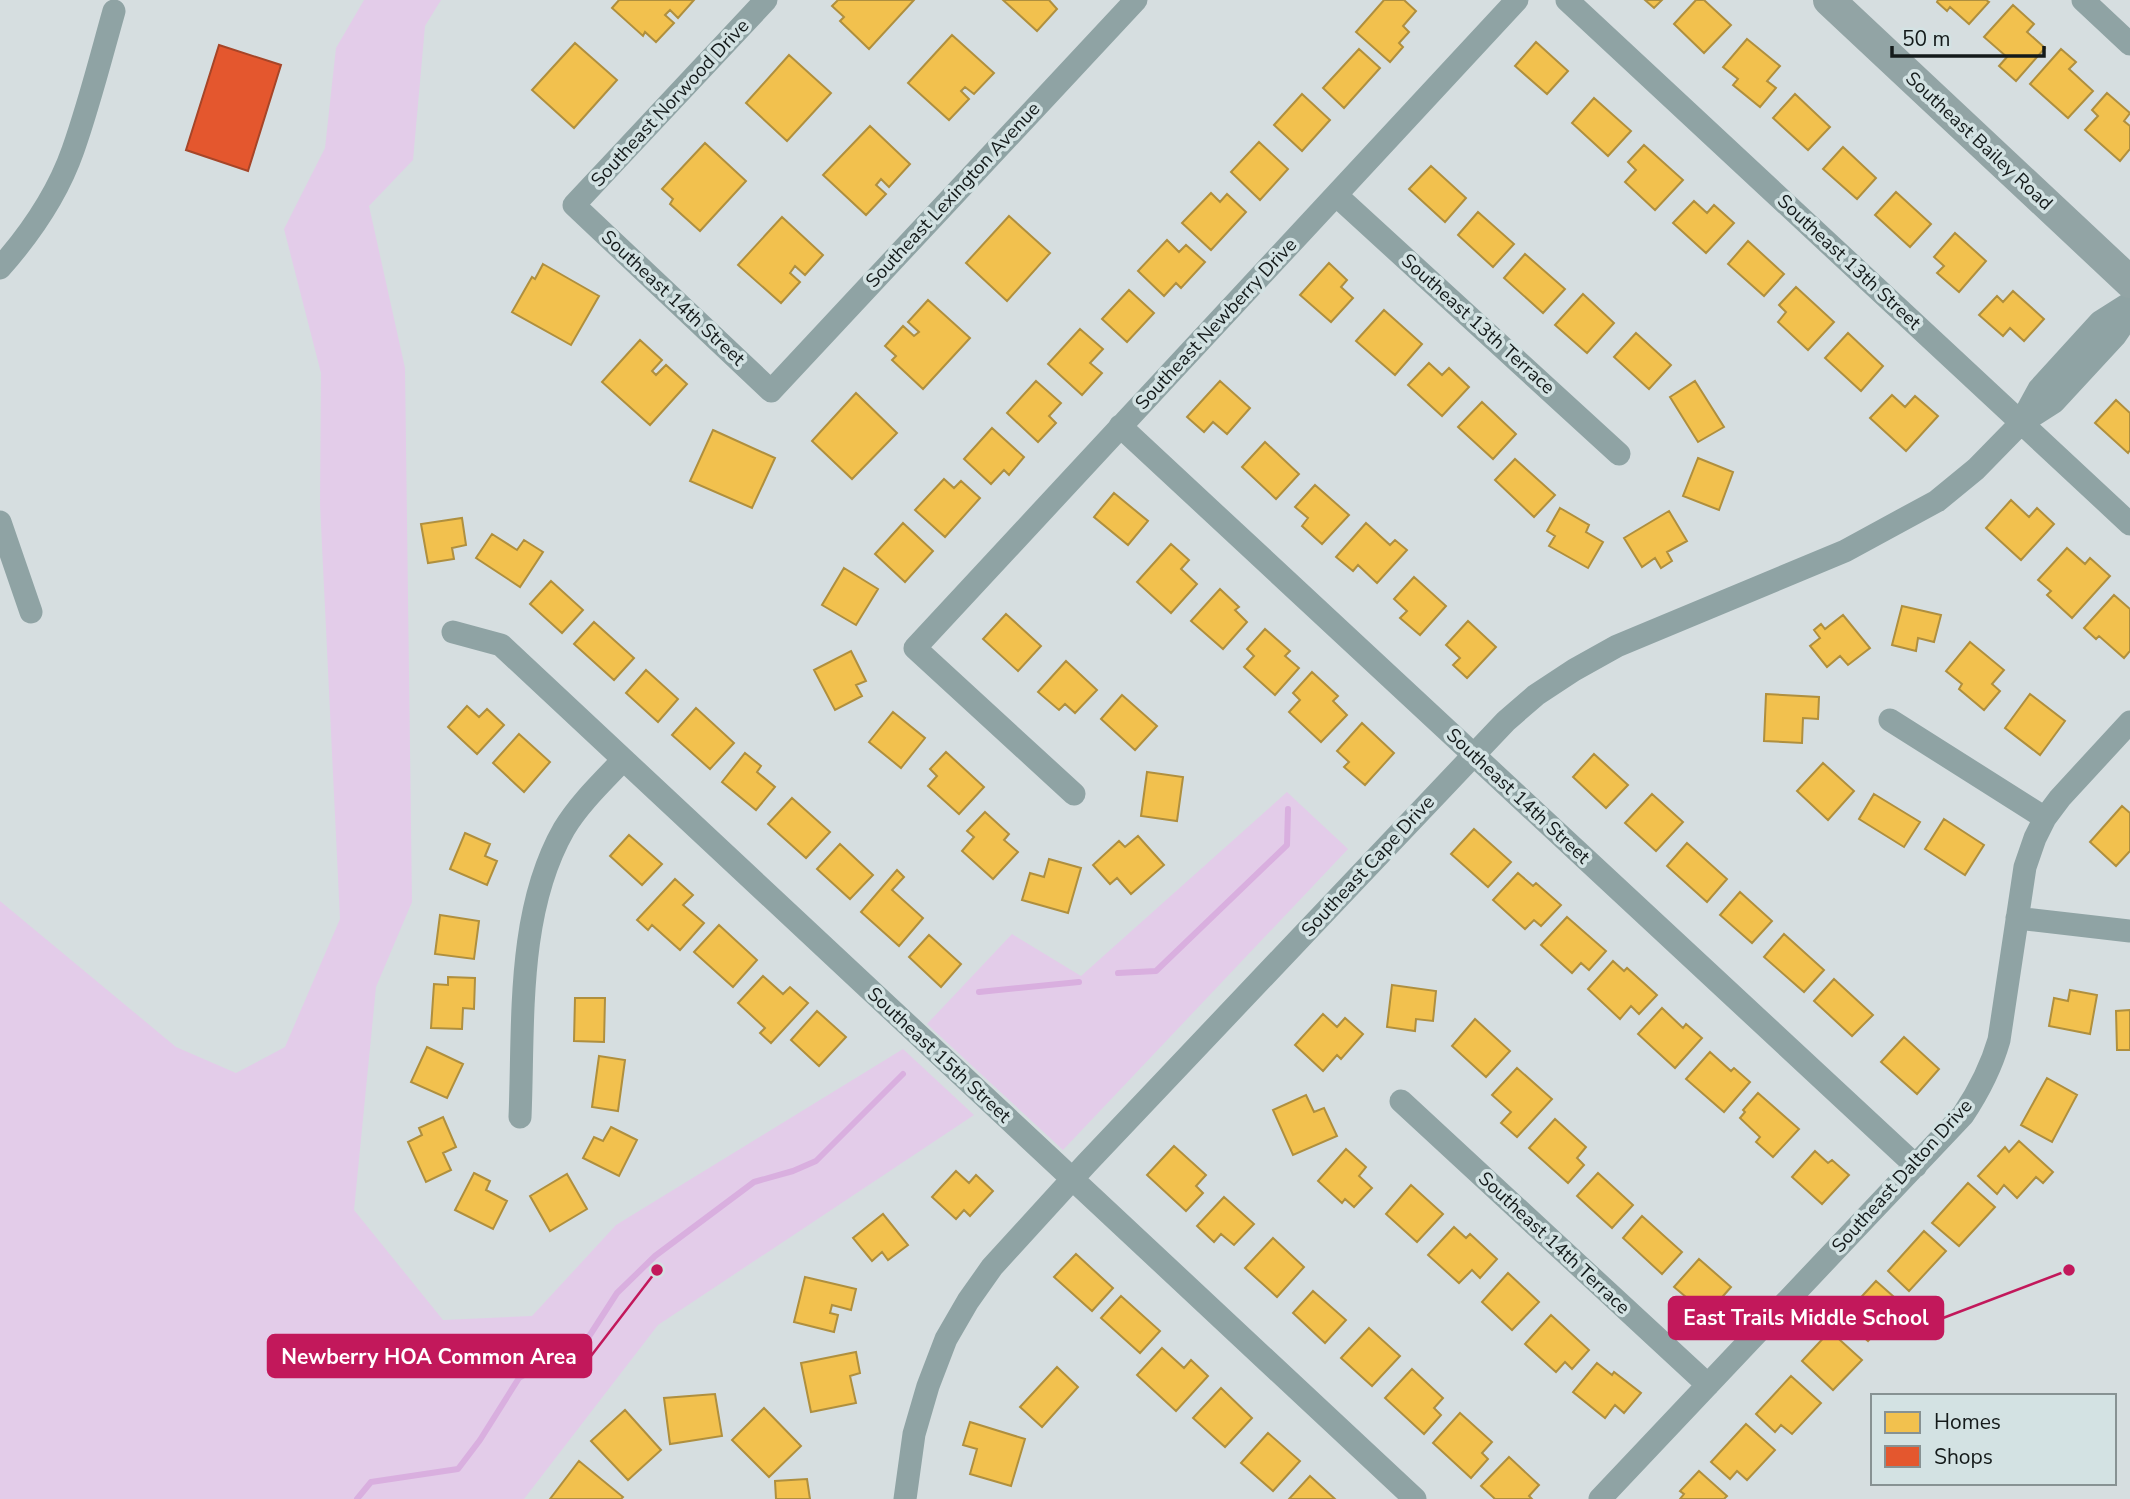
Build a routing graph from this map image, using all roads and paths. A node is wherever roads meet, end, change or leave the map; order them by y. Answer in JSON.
{"nodes":[{"id":1,"x":766,"y":0,"type":"edge"},
{"id":2,"x":1136,"y":0,"type":"edge"},
{"id":3,"x":1517,"y":0,"type":"edge"},
{"id":4,"x":1567,"y":0,"type":"edge"},
{"id":5,"x":1829,"y":0,"type":"edge"},
{"id":6,"x":2083,"y":0,"type":"edge"},
{"id":7,"x":114,"y":11,"type":"dead end"},
{"id":8,"x":2130,"y":44,"type":"edge"},
{"id":9,"x":1336,"y":195,"type":"junction"},
{"id":10,"x":574,"y":205,"type":"joint"},
{"id":11,"x":0,"y":268,"type":"edge"},
{"id":12,"x":2130,"y":282,"type":"edge"},
{"id":13,"x":2130,"y":303,"type":"edge"},
{"id":14,"x":2130,"y":314,"type":"edge"},
{"id":15,"x":771,"y":391,"type":"joint"},
{"id":16,"x":2021,"y":423,"type":"junction"},
{"id":17,"x":1120,"y":426,"type":"junction"},
{"id":18,"x":1619,"y":454,"type":"dead end"},
{"id":19,"x":0,"y":522,"type":"edge"},
{"id":20,"x":2130,"y":524,"type":"edge"},
{"id":21,"x":31,"y":612,"type":"dead end"},
{"id":22,"x":453,"y":632,"type":"dead end"},
{"id":23,"x":1890,"y":720,"type":"dead end"},
{"id":24,"x":2130,"y":722,"type":"edge"},
{"id":25,"x":1474,"y":755,"type":"junction"},
{"id":26,"x":623,"y":760,"type":"junction"},
{"id":27,"x":1074,"y":794,"type":"dead end"},
{"id":28,"x":2045,"y":818,"type":"junction"},
{"id":29,"x":2017,"y":918,"type":"junction"},
{"id":30,"x":2130,"y":931,"type":"edge"},
{"id":31,"x":1401,"y":1101,"type":"dead end"},
{"id":32,"x":520,"y":1117,"type":"dead end"},
{"id":33,"x":1916,"y":1166,"type":"junction"},
{"id":34,"x":1072,"y":1179,"type":"junction"},
{"id":35,"x":1707,"y":1385,"type":"junction"},
{"id":36,"x":905,"y":1499,"type":"edge"},
{"id":37,"x":1415,"y":1499,"type":"edge"},
{"id":38,"x":1600,"y":1499,"type":"edge"}],
"edges":[{"from":1,"to":10,"type":"street","name":"Southeast Norwood Drive"},
{"from":2,"to":15,"type":"street","name":"Southeast Lexington Avenue"},
{"from":3,"to":9,"type":"street","name":"Southeast Newberry Drive"},
{"from":4,"to":16,"type":"street","name":"Southeast 13th Street"},
{"from":5,"to":12,"type":"main road","name":"Southeast Bailey Road"},
{"from":6,"to":8,"type":"street"},
{"from":7,"to":11,"type":"street"},
{"from":9,"to":17,"type":"street","name":"Southeast Newberry Drive"},
{"from":9,"to":18,"type":"street","name":"Southeast 13th Terrace"},
{"from":10,"to":15,"type":"street","name":"Southeast 14th Street"},
{"from":13,"to":16,"type":"street","name":"Southeast Cape Drive"},
{"from":14,"to":16,"type":"street","name":"Southeast Cape Drive"},
{"from":16,"to":20,"type":"street","name":"Southeast 13th Street"},
{"from":16,"to":25,"type":"street","name":"Southeast Cape Drive"},
{"from":17,"to":25,"type":"street","name":"Southeast 14th Street"},
{"from":17,"to":27,"type":"street","name":"Southeast Newberry Drive"},
{"from":19,"to":21,"type":"street"},
{"from":22,"to":26,"type":"street","name":"Southeast 15th Street"},
{"from":23,"to":28,"type":"street"},
{"from":24,"to":28,"type":"street","name":"Southeast Dalton Drive"},
{"from":25,"to":33,"type":"street","name":"Southeast 14th Street"},
{"from":25,"to":34,"type":"street","name":"Southeast Cape Drive"},
{"from":26,"to":32,"type":"street"},
{"from":26,"to":34,"type":"street","name":"Southeast 15th Street"},
{"from":28,"to":29,"type":"street","name":"Southeast Dalton Drive"},
{"from":29,"to":30,"type":"street"},
{"from":29,"to":33,"type":"street","name":"Southeast Dalton Drive"},
{"from":31,"to":35,"type":"street","name":"Southeast 14th Terrace"},
{"from":33,"to":35,"type":"street","name":"Southeast Dalton Drive"},
{"from":34,"to":36,"type":"street","name":"Southeast Cape Drive"},
{"from":34,"to":37,"type":"street","name":"Southeast 15th Street"},
{"from":35,"to":38,"type":"street","name":"Southeast Dalton Drive"}]}
